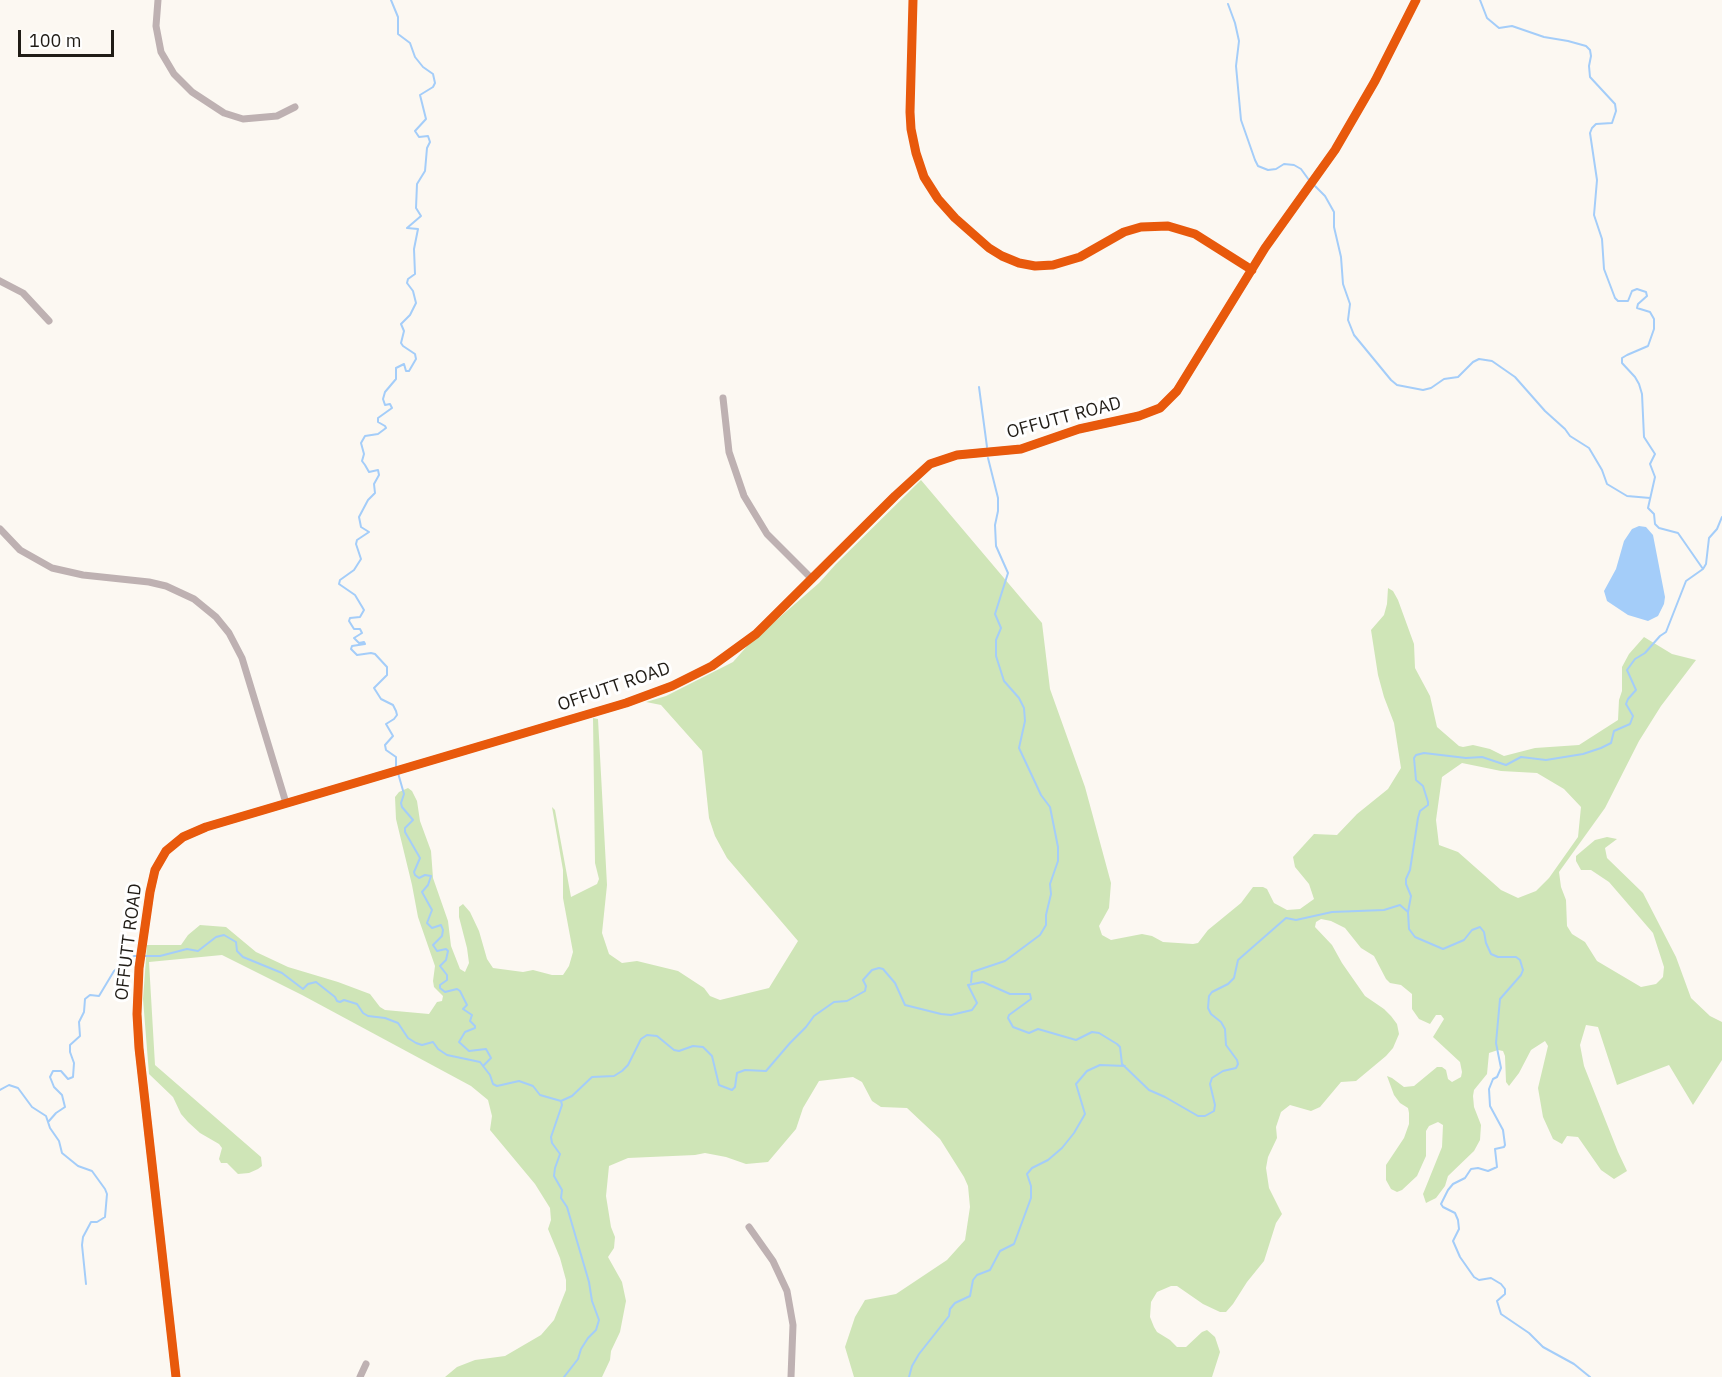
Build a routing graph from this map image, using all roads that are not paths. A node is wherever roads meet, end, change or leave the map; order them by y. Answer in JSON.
{"nodes":[{"id":1,"x":158,"y":0,"type":"edge"},
{"id":2,"x":913,"y":0,"type":"edge"},
{"id":3,"x":1416,"y":0,"type":"edge"},
{"id":4,"x":296,"y":106,"type":"dead end"},
{"id":5,"x":1251,"y":270,"type":"junction"},
{"id":6,"x":0,"y":281,"type":"edge"},
{"id":7,"x":50,"y":321,"type":"dead end"},
{"id":8,"x":723,"y":398,"type":"dead end"},
{"id":9,"x":0,"y":529,"type":"edge"},
{"id":10,"x":812,"y":579,"type":"junction"},
{"id":11,"x":286,"y":803,"type":"junction"},
{"id":12,"x":749,"y":1227,"type":"dead end"},
{"id":13,"x":366,"y":1364,"type":"dead end"},
{"id":14,"x":176,"y":1377,"type":"edge"},
{"id":15,"x":360,"y":1377,"type":"edge"},
{"id":16,"x":791,"y":1377,"type":"edge"}],
"edges":[{"from":1,"to":4,"type":"street"},
{"from":2,"to":5,"type":"street"},
{"from":3,"to":5,"type":"street","name":"OFFUTT ROAD"},
{"from":5,"to":10,"type":"street","name":"OFFUTT ROAD"},
{"from":6,"to":7,"type":"street"},
{"from":8,"to":10,"type":"street"},
{"from":9,"to":11,"type":"street"},
{"from":10,"to":11,"type":"street","name":"OFFUTT ROAD"},
{"from":11,"to":14,"type":"street","name":"OFFUTT ROAD"},
{"from":12,"to":16,"type":"street"},
{"from":13,"to":15,"type":"street"}]}
